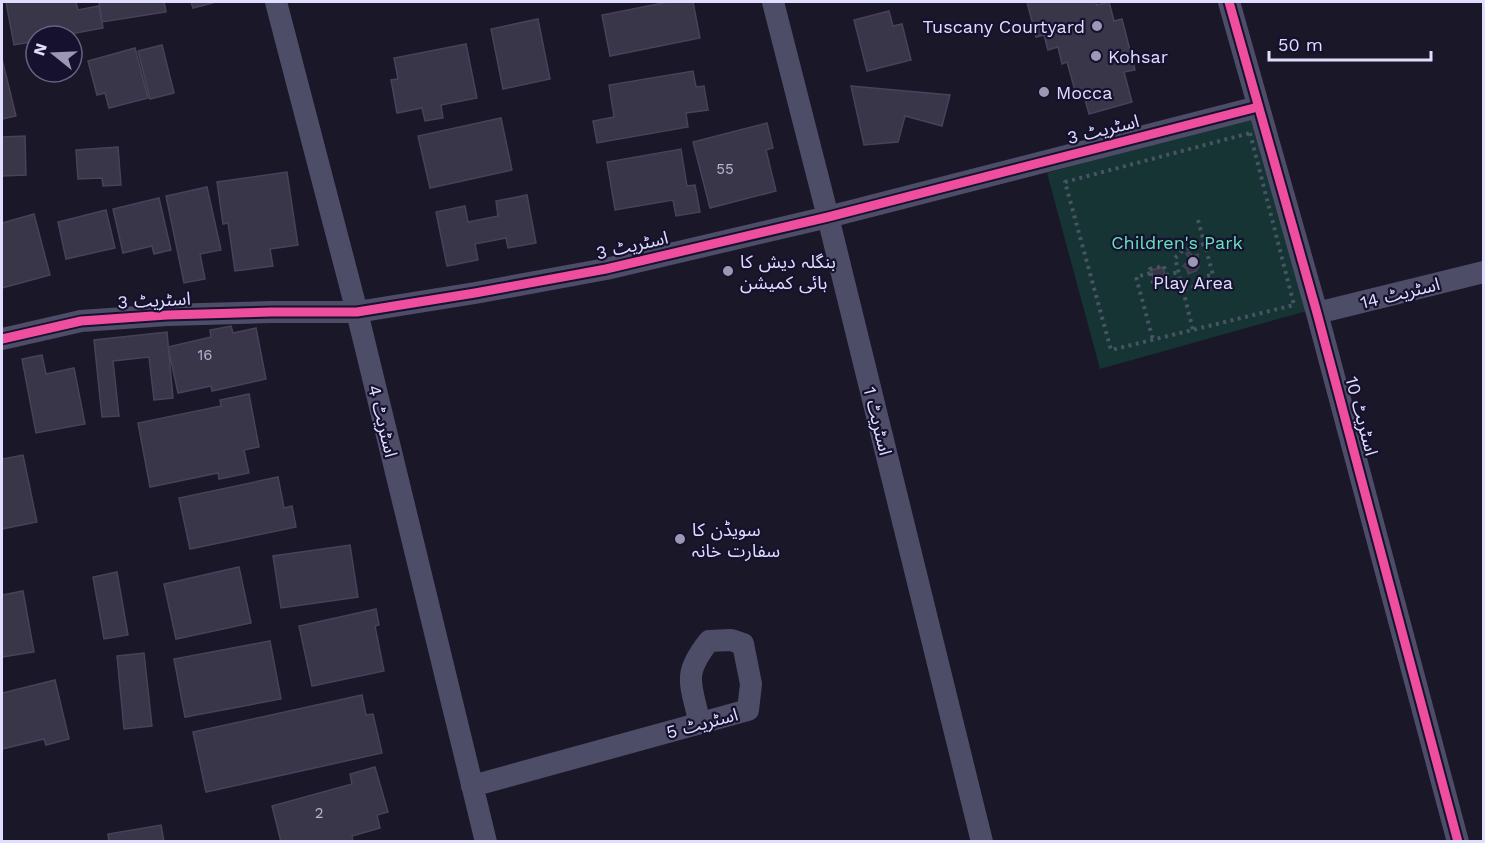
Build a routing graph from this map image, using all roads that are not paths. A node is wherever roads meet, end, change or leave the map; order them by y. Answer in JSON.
{"nodes":[{"id":1,"x":276,"y":2,"type":"edge"},
{"id":2,"x":772,"y":2,"type":"edge"},
{"id":3,"x":1229,"y":2,"type":"edge"},
{"id":4,"x":1258,"y":107,"type":"junction"},
{"id":5,"x":828,"y":217,"type":"junction"},
{"id":6,"x":1484,"y":272,"type":"edge"},
{"id":7,"x":357,"y":312,"type":"junction"},
{"id":8,"x":1317,"y":313,"type":"junction"},
{"id":9,"x":2,"y":339,"type":"edge"},
{"id":10,"x":699,"y":721,"type":"dead end"},
{"id":11,"x":472,"y":786,"type":"junction"},
{"id":12,"x":486,"y":842,"type":"edge"},
{"id":13,"x":982,"y":842,"type":"edge"},
{"id":14,"x":1458,"y":842,"type":"edge"}],
"edges":[{"from":1,"to":7,"type":"street","name":"اسٹریٹ 4"},
{"from":2,"to":5,"type":"street","name":"اسٹریٹ 1"},
{"from":3,"to":4,"type":"street","name":"اسٹریٹ 10"},
{"from":4,"to":5,"type":"street","name":"اسٹریٹ 3"},
{"from":4,"to":8,"type":"street","name":"اسٹریٹ 10"},
{"from":5,"to":7,"type":"street","name":"اسٹریٹ 3"},
{"from":5,"to":13,"type":"street","name":"اسٹریٹ 1"},
{"from":6,"to":8,"type":"street","name":"اسٹریٹ 14"},
{"from":7,"to":9,"type":"street","name":"اسٹریٹ 3"},
{"from":7,"to":11,"type":"street","name":"اسٹریٹ 4"},
{"from":8,"to":14,"type":"street","name":"اسٹریٹ 10"},
{"from":10,"to":11,"type":"street","name":"اسٹریٹ 5"},
{"from":11,"to":12,"type":"street","name":"اسٹریٹ 4"}]}
